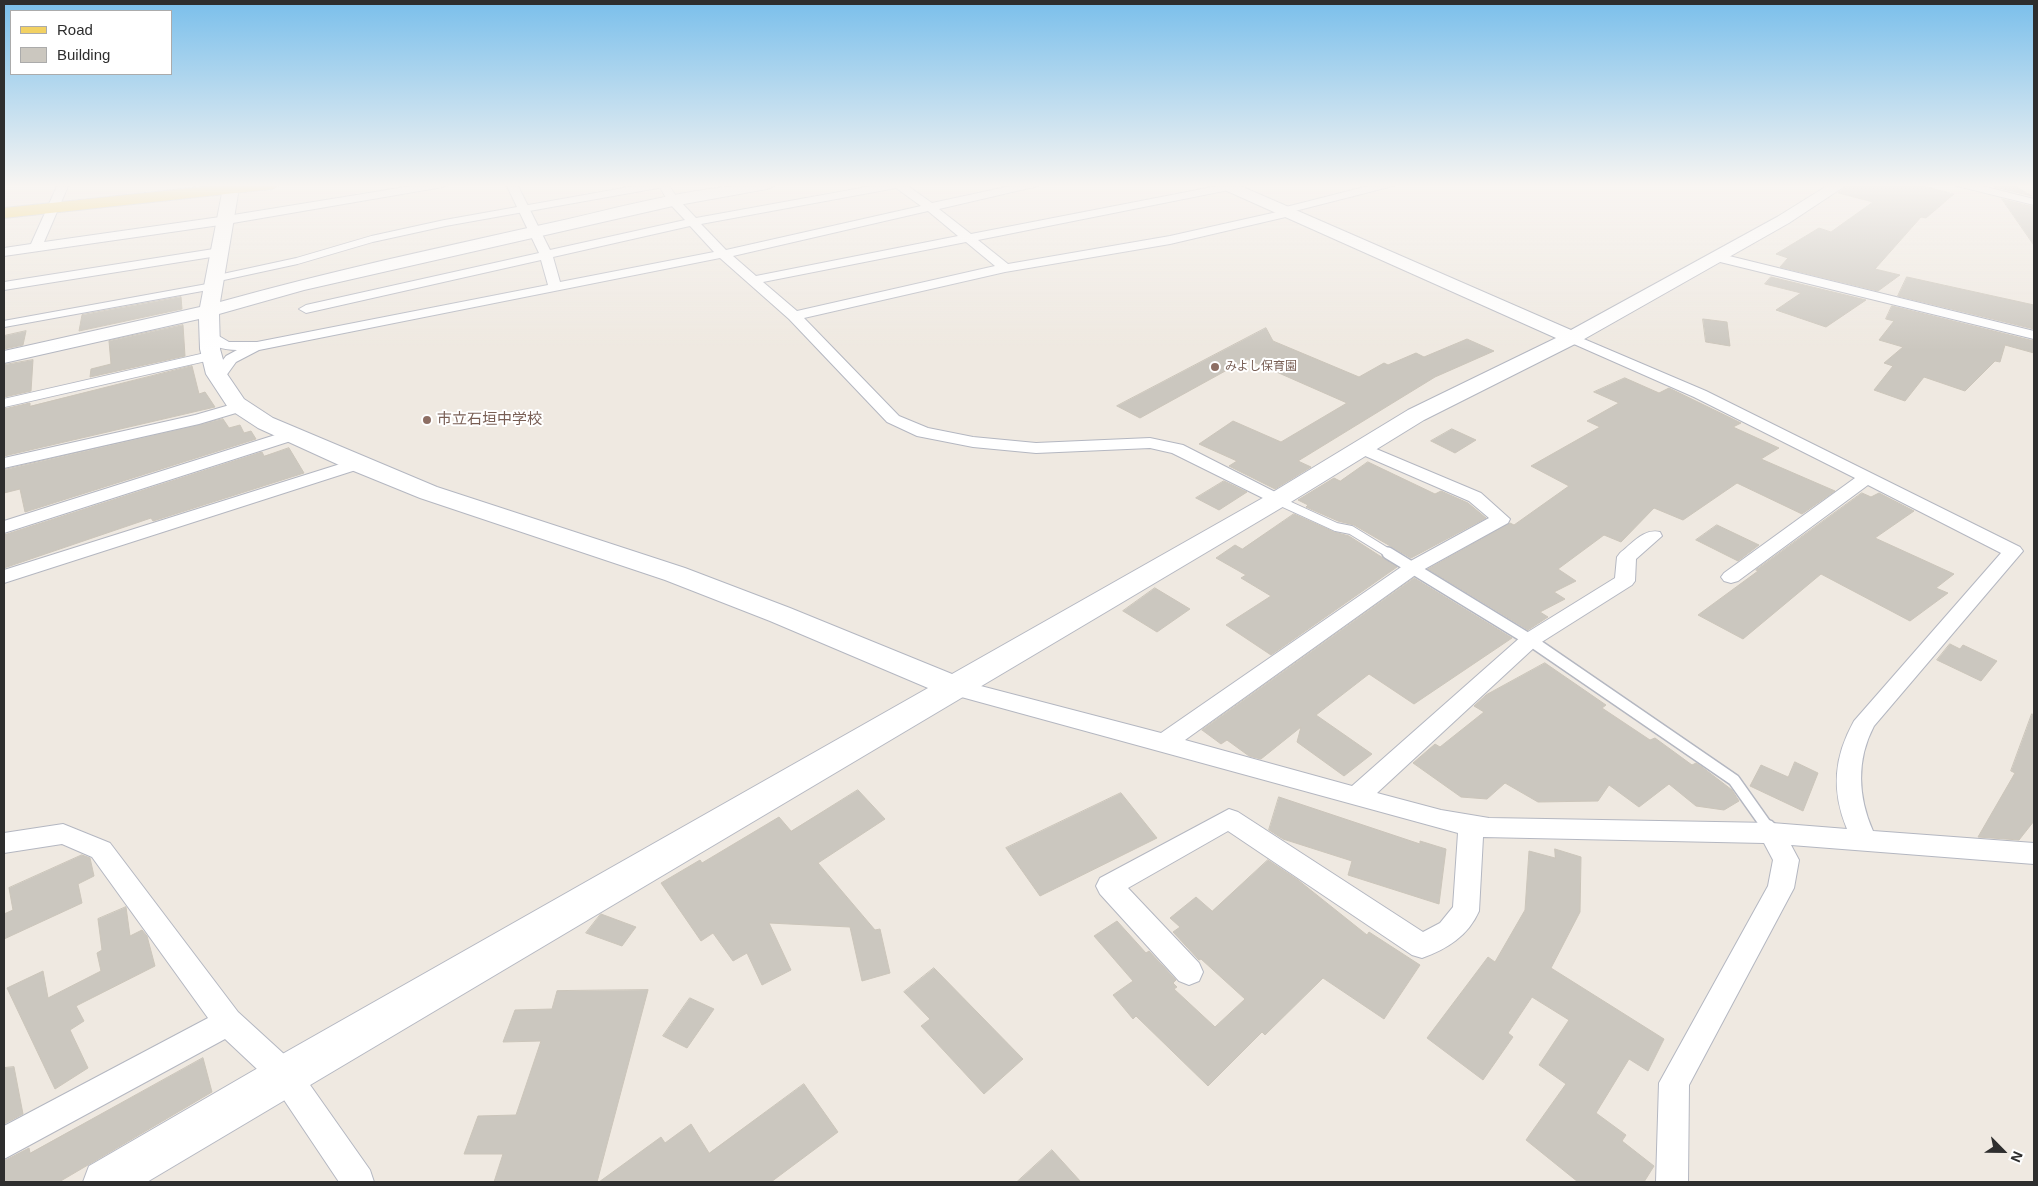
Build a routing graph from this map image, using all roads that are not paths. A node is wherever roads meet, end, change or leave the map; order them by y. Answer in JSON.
{"nodes":[{"id":1,"x":39,"y":239,"type":"edge"},
{"id":2,"x":90,"y":239,"type":"edge"},
{"id":3,"x":223,"y":239,"type":"edge"},
{"id":4,"x":371,"y":239,"type":"edge"},
{"id":5,"x":502,"y":239,"type":"edge"},
{"id":6,"x":538,"y":239,"type":"edge"},
{"id":7,"x":613,"y":239,"type":"edge"},
{"id":8,"x":709,"y":239,"type":"edge"},
{"id":9,"x":788,"y":239,"type":"edge"},
{"id":10,"x":960,"y":239,"type":"edge"},
{"id":11,"x":969,"y":239,"type":"edge"},
{"id":12,"x":1173,"y":239,"type":"edge"},
{"id":13,"x":1347,"y":239,"type":"edge"},
{"id":14,"x":1748,"y":239,"type":"edge"},
{"id":15,"x":36,"y":247,"type":"junction"},
{"id":16,"x":4,"y":252,"type":"edge"},
{"id":17,"x":220,"y":252,"type":"junction"},
{"id":18,"x":546,"y":254,"type":"junction"},
{"id":19,"x":723,"y":254,"type":"junction"},
{"id":20,"x":1717,"y":257,"type":"junction"},
{"id":21,"x":1005,"y":268,"type":"junction"},
{"id":22,"x":753,"y":280,"type":"junction"},
{"id":23,"x":213,"y":282,"type":"junction"},
{"id":24,"x":300,"y":285,"type":"junction"},
{"id":25,"x":4,"y":286,"type":"edge"},
{"id":26,"x":555,"y":287,"type":"junction"},
{"id":27,"x":306,"y":309,"type":"junction"},
{"id":28,"x":794,"y":316,"type":"junction"},
{"id":29,"x":4,"y":324,"type":"edge"},
{"id":30,"x":304,"y":335,"type":"junction"},
{"id":31,"x":2034,"y":335,"type":"edge"},
{"id":32,"x":1572,"y":338,"type":"junction"},
{"id":33,"x":211,"y":345,"type":"junction"},
{"id":34,"x":257,"y":346,"type":"junction"},
{"id":35,"x":4,"y":357,"type":"edge"},
{"id":36,"x":4,"y":403,"type":"edge"},
{"id":37,"x":240,"y":407,"type":"junction"},
{"id":38,"x":291,"y":435,"type":"junction"},
{"id":39,"x":1362,"y":448,"type":"junction"},
{"id":40,"x":4,"y":463,"type":"edge"},
{"id":41,"x":356,"y":464,"type":"junction"},
{"id":42,"x":1868,"y":477,"type":"junction"},
{"id":43,"x":1277,"y":500,"type":"junction"},
{"id":44,"x":4,"y":527,"type":"edge"},
{"id":45,"x":1653,"y":536,"type":"dead end"},
{"id":46,"x":1414,"y":567,"type":"junction"},
{"id":47,"x":1731,"y":576,"type":"dead end"},
{"id":48,"x":4,"y":577,"type":"edge"},
{"id":49,"x":1530,"y":640,"type":"junction"},
{"id":50,"x":954,"y":687,"type":"junction"},
{"id":51,"x":1164,"y":742,"type":"junction"},
{"id":52,"x":1356,"y":797,"type":"junction"},
{"id":53,"x":1471,"y":825,"type":"junction"},
{"id":54,"x":1772,"y":833,"type":"junction"},
{"id":55,"x":1863,"y":838,"type":"junction"},
{"id":56,"x":4,"y":843,"type":"edge"},
{"id":57,"x":2034,"y":854,"type":"edge"},
{"id":58,"x":1189,"y":972,"type":"dead end"},
{"id":59,"x":228,"y":1022,"type":"junction"},
{"id":60,"x":285,"y":1075,"type":"junction"},
{"id":61,"x":4,"y":1144,"type":"edge"},
{"id":62,"x":105,"y":1182,"type":"edge"},
{"id":63,"x":358,"y":1182,"type":"edge"},
{"id":64,"x":1672,"y":1182,"type":"edge"}],
"edges":[{"from":1,"to":15,"type":"street"},
{"from":2,"to":15,"type":"street"},
{"from":3,"to":17,"type":"street"},
{"from":4,"to":23,"type":"lane"},
{"from":5,"to":24,"type":"street"},
{"from":6,"to":18,"type":"street"},
{"from":7,"to":18,"type":"street"},
{"from":8,"to":19,"type":"street"},
{"from":9,"to":19,"type":"street"},
{"from":10,"to":22,"type":"street"},
{"from":11,"to":21,"type":"street"},
{"from":12,"to":21,"type":"street"},
{"from":13,"to":32,"type":"street"},
{"from":14,"to":20,"type":"street"},
{"from":15,"to":16,"type":"street"},
{"from":17,"to":23,"type":"street"},
{"from":17,"to":25,"type":"street"},
{"from":18,"to":26,"type":"street"},
{"from":18,"to":27,"type":"street"},
{"from":19,"to":22,"type":"street"},
{"from":19,"to":26,"type":"street"},
{"from":20,"to":31,"type":"street"},
{"from":20,"to":32,"type":"street"},
{"from":21,"to":28,"type":"street"},
{"from":22,"to":28,"type":"street"},
{"from":23,"to":29,"type":"lane"},
{"from":23,"to":33,"type":"street"},
{"from":24,"to":27,"type":"street"},
{"from":24,"to":33,"type":"street"},
{"from":26,"to":30,"type":"street"},
{"from":27,"to":30,"type":"street"},
{"from":28,"to":43,"type":"street"},
{"from":30,"to":34,"type":"street"},
{"from":32,"to":39,"type":"street"},
{"from":32,"to":42,"type":"street"},
{"from":33,"to":34,"type":"street"},
{"from":33,"to":34,"type":"street"},
{"from":33,"to":35,"type":"street"},
{"from":33,"to":36,"type":"lane"},
{"from":33,"to":37,"type":"street"},
{"from":37,"to":38,"type":"street"},
{"from":37,"to":40,"type":"street"},
{"from":38,"to":41,"type":"street"},
{"from":38,"to":44,"type":"street"},
{"from":39,"to":43,"type":"street"},
{"from":39,"to":46,"type":"street"},
{"from":41,"to":48,"type":"street"},
{"from":41,"to":50,"type":"street"},
{"from":42,"to":47,"type":"street"},
{"from":42,"to":55,"type":"street"},
{"from":43,"to":46,"type":"lane"},
{"from":43,"to":50,"type":"street"},
{"from":45,"to":49,"type":"street"},
{"from":46,"to":49,"type":"lane"},
{"from":46,"to":51,"type":"street"},
{"from":49,"to":52,"type":"street"},
{"from":49,"to":54,"type":"lane"},
{"from":50,"to":51,"type":"street"},
{"from":50,"to":60,"type":"street"},
{"from":51,"to":52,"type":"street"},
{"from":52,"to":53,"type":"street"},
{"from":53,"to":54,"type":"street"},
{"from":53,"to":58,"type":"street"},
{"from":54,"to":55,"type":"street"},
{"from":54,"to":64,"type":"street"},
{"from":55,"to":57,"type":"street"},
{"from":56,"to":59,"type":"street"},
{"from":59,"to":60,"type":"street"},
{"from":59,"to":61,"type":"street"},
{"from":60,"to":62,"type":"street"},
{"from":60,"to":63,"type":"street"}]}
